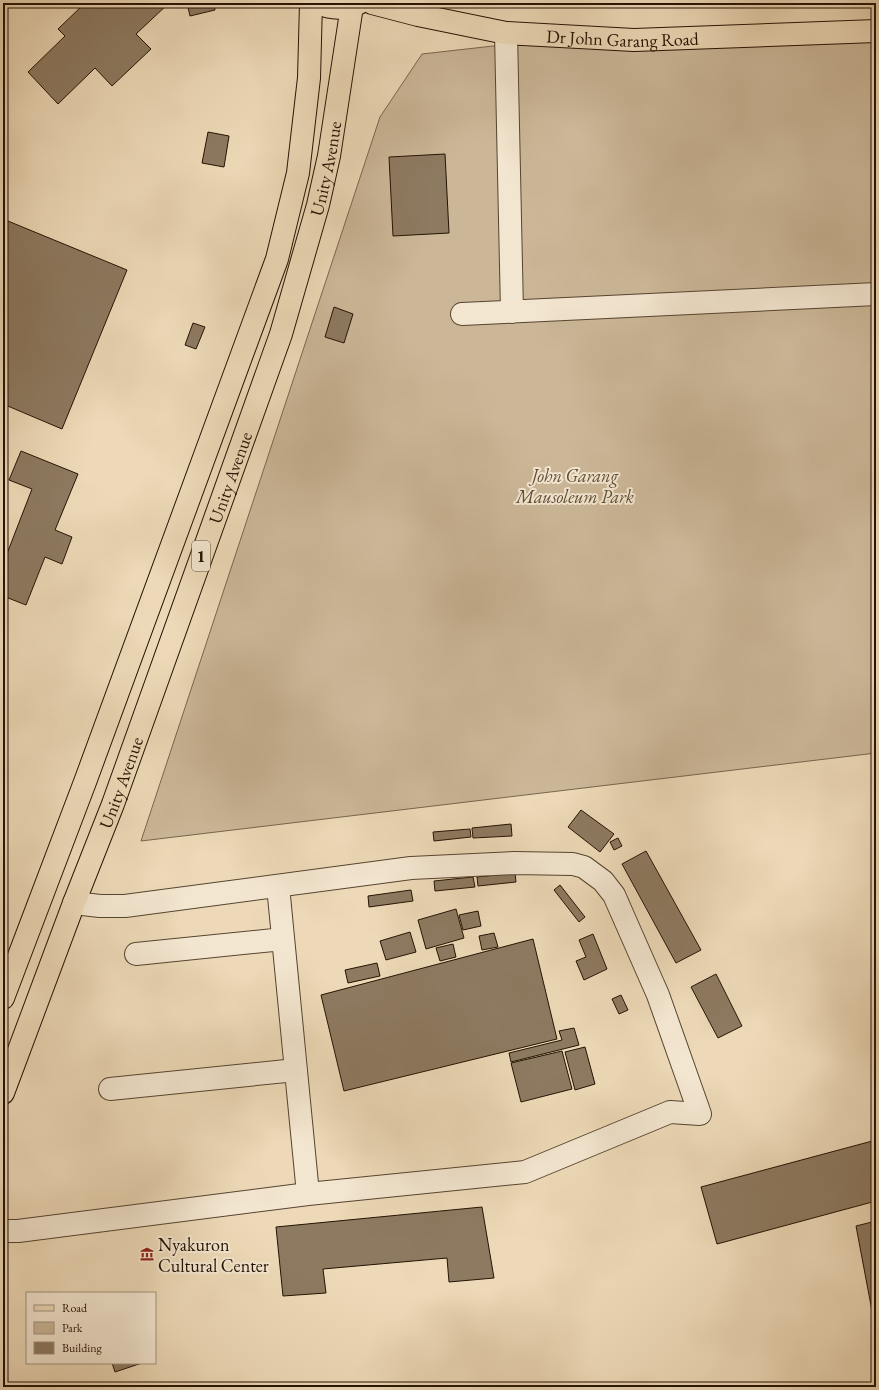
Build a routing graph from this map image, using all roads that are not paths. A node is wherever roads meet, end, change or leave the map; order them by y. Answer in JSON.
{"nodes":[{"id":1,"x":311,"y":3,"type":"edge"},
{"id":2,"x":317,"y":3,"type":"edge"},
{"id":3,"x":361,"y":4,"type":"edge"},
{"id":4,"x":876,"y":31,"type":"edge"},
{"id":5,"x":506,"y":33,"type":"junction"},
{"id":6,"x":876,"y":294,"type":"edge"},
{"id":7,"x":512,"y":312,"type":"junction"},
{"id":8,"x":462,"y":314,"type":"dead end"},
{"id":9,"x":278,"y":886,"type":"junction"},
{"id":10,"x":74,"y":903,"type":"junction"},
{"id":11,"x":283,"y":939,"type":"junction"},
{"id":12,"x":136,"y":954,"type":"dead end"},
{"id":13,"x":3,"y":998,"type":"edge"},
{"id":14,"x":296,"y":1070,"type":"junction"},
{"id":15,"x":110,"y":1089,"type":"dead end"},
{"id":16,"x":3,"y":1093,"type":"edge"},
{"id":17,"x":308,"y":1194,"type":"junction"},
{"id":18,"x":3,"y":1231,"type":"edge"}],
"edges":[{"from":1,"to":13,"type":"main road","name":"Unity Avenue","number":"1"},
{"from":2,"to":3,"type":"main road","name":"Dr John Garang Road"},
{"from":3,"to":5,"type":"main road","name":"Dr John Garang Road"},
{"from":3,"to":10,"type":"main road","name":"Unity Avenue","number":"1"},
{"from":4,"to":5,"type":"main road","name":"Dr John Garang Road"},
{"from":5,"to":7,"type":"lane"},
{"from":6,"to":7,"type":"lane"},
{"from":7,"to":8,"type":"lane"},
{"from":9,"to":10,"type":"lane"},
{"from":9,"to":11,"type":"lane"},
{"from":9,"to":17,"type":"lane"},
{"from":10,"to":16,"type":"main road","name":"Unity Avenue","number":"1"},
{"from":11,"to":12,"type":"lane"},
{"from":11,"to":14,"type":"lane"},
{"from":14,"to":15,"type":"lane"},
{"from":14,"to":17,"type":"lane"},
{"from":17,"to":18,"type":"lane"}]}
